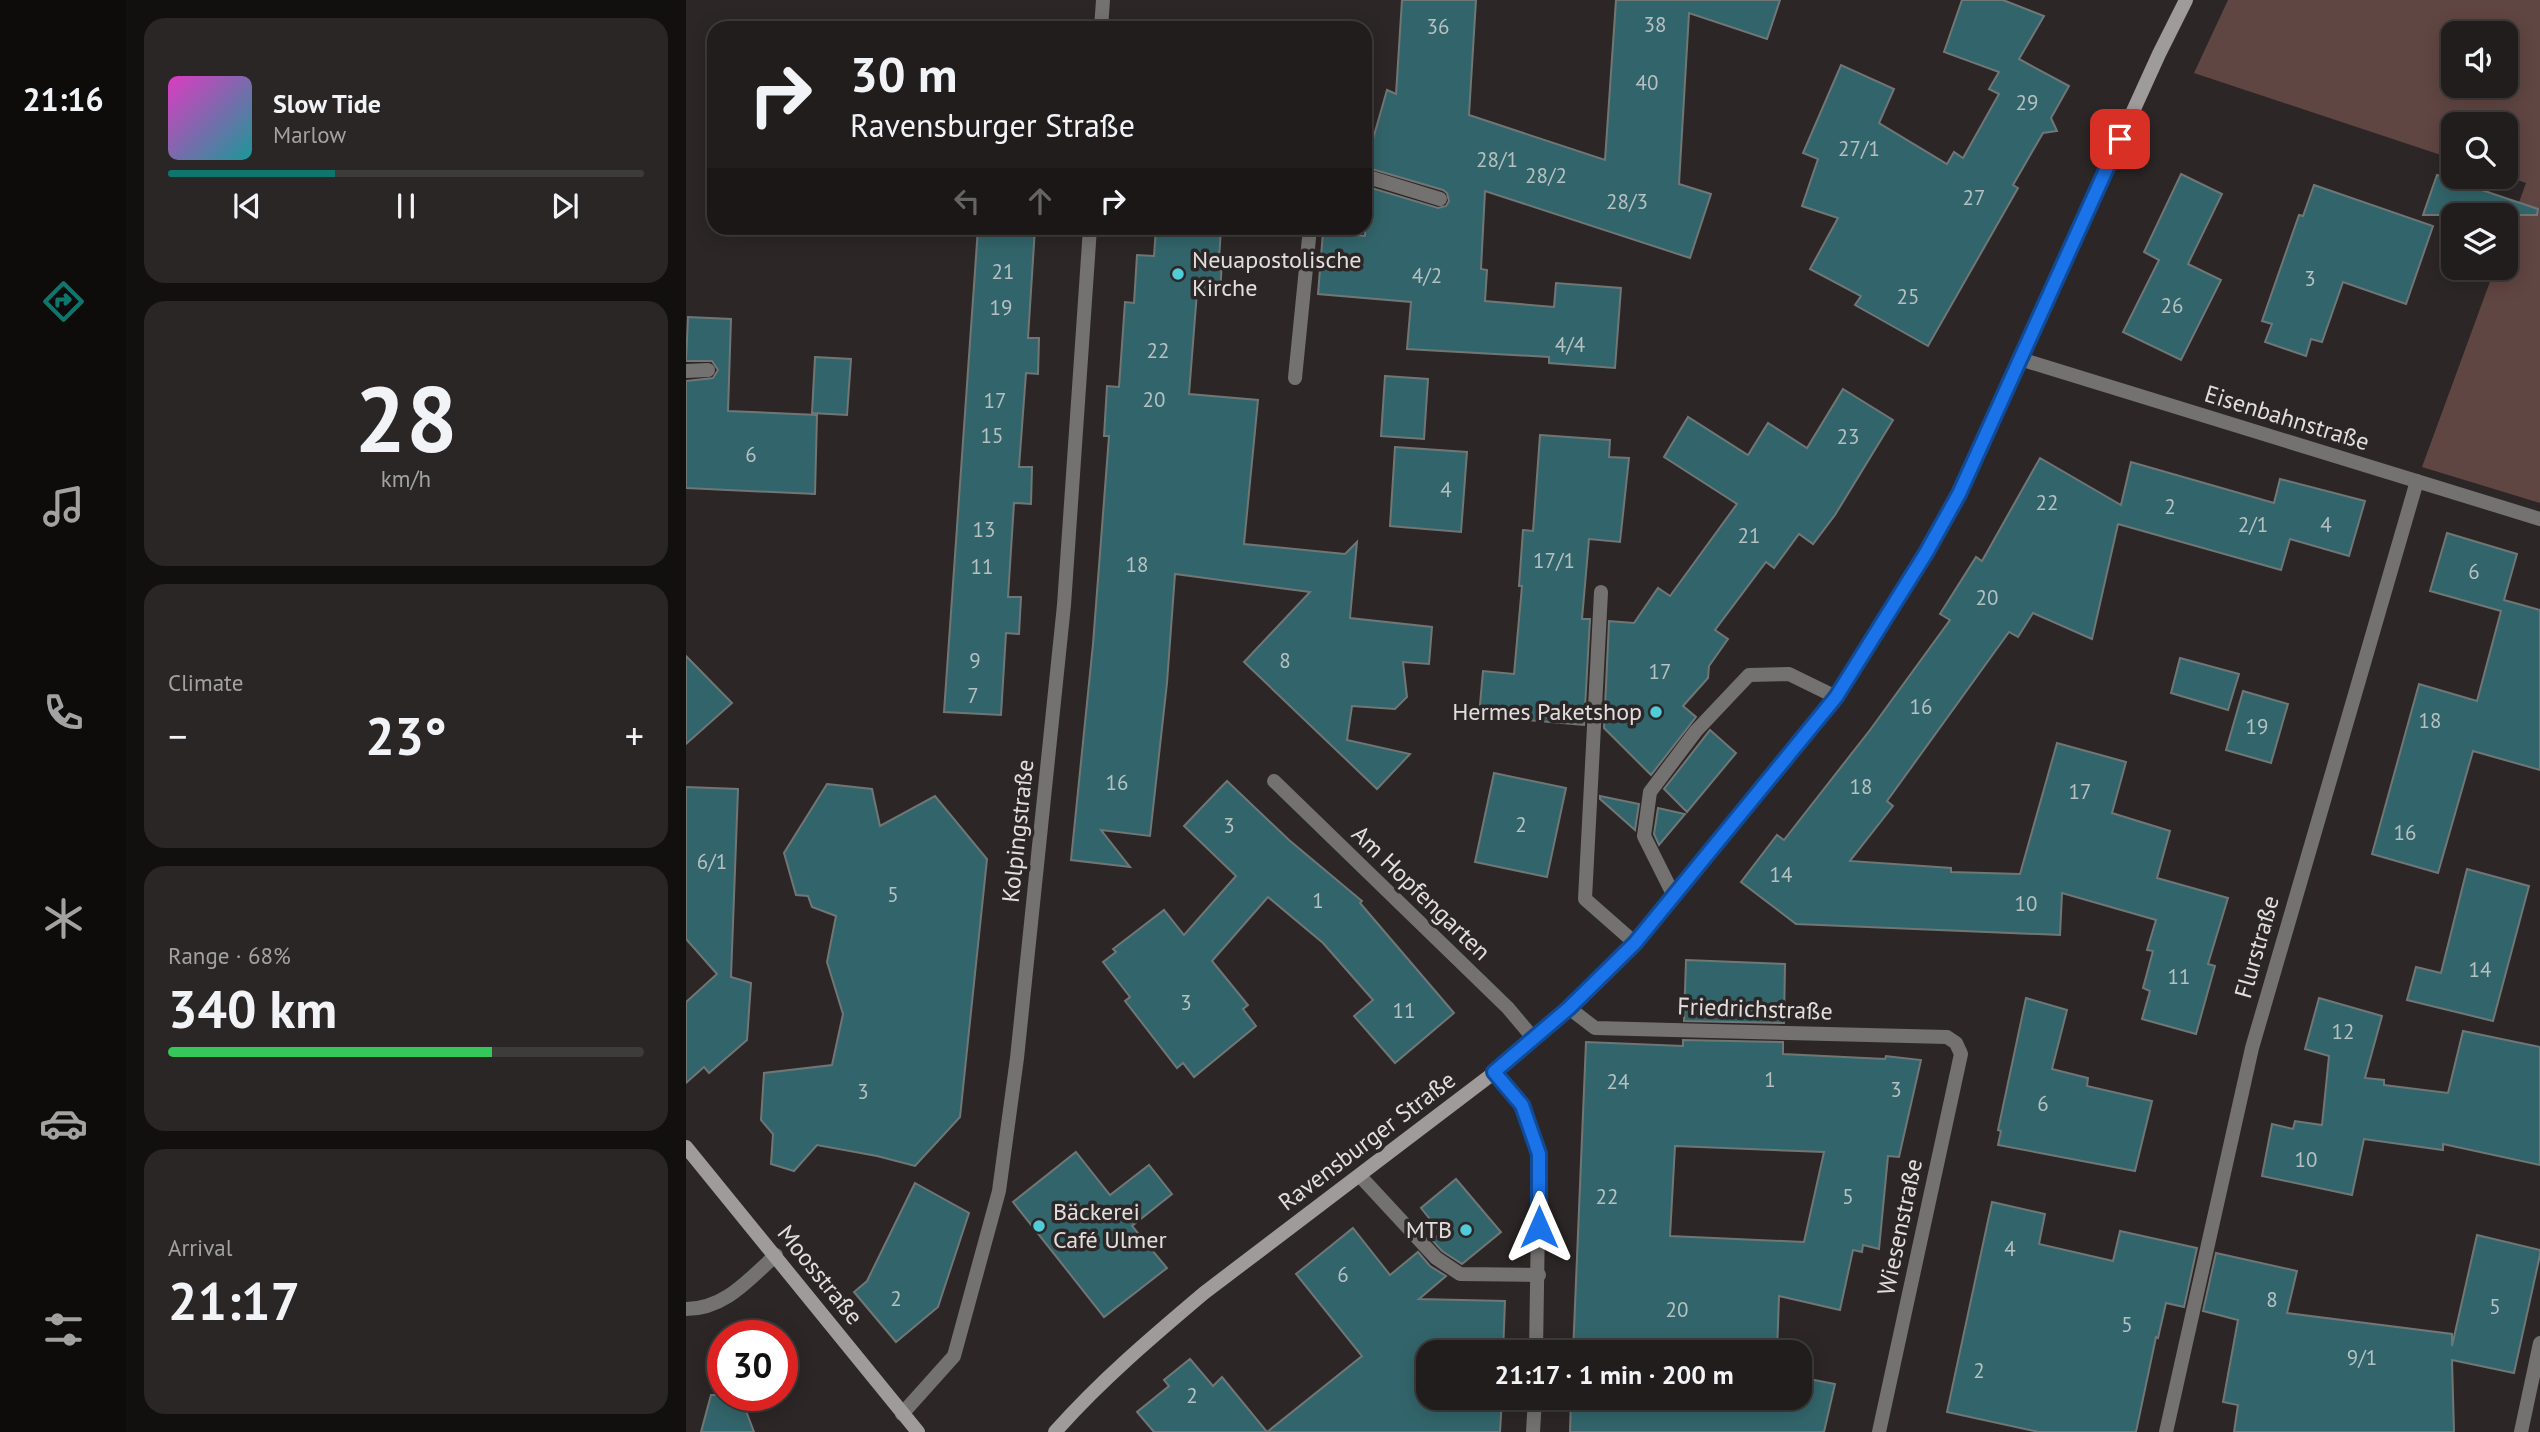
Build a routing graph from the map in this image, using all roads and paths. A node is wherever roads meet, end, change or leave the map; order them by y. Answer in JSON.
{"nodes":[{"id":1,"x":1102,"y":0,"type":"edge"},
{"id":2,"x":2186,"y":0,"type":"edge"},
{"id":3,"x":1101,"y":21,"type":"edge"},
{"id":4,"x":1372,"y":178,"type":"edge"},
{"id":5,"x":1440,"y":199,"type":"dead end"},
{"id":6,"x":1090,"y":235,"type":"edge"},
{"id":7,"x":1309,"y":235,"type":"edge"},
{"id":8,"x":2020,"y":359,"type":"junction"},
{"id":9,"x":708,"y":370,"type":"dead end"},
{"id":10,"x":686,"y":371,"type":"edge"},
{"id":11,"x":1295,"y":378,"type":"dead end"},
{"id":12,"x":2417,"y":481,"type":"junction"},
{"id":13,"x":2540,"y":519,"type":"edge"},
{"id":14,"x":1601,"y":592,"type":"dead end"},
{"id":15,"x":1836,"y":697,"type":"junction"},
{"id":16,"x":1274,"y":781,"type":"dead end"},
{"id":17,"x":1674,"y":896,"type":"junction"},
{"id":18,"x":1635,"y":943,"type":"junction"},
{"id":19,"x":1569,"y":1008,"type":"junction"},
{"id":20,"x":1947,"y":1037,"type":"joint"},
{"id":21,"x":1534,"y":1039,"type":"junction"},
{"id":22,"x":1494,"y":1072,"type":"junction"},
{"id":23,"x":686,"y":1147,"type":"edge"},
{"id":24,"x":1360,"y":1176,"type":"junction"},
{"id":25,"x":776,"y":1255,"type":"junction"},
{"id":26,"x":1539,"y":1275,"type":"junction"},
{"id":27,"x":686,"y":1309,"type":"edge"},
{"id":28,"x":1536,"y":1340,"type":"edge"},
{"id":29,"x":2540,"y":1343,"type":"edge"},
{"id":30,"x":1535,"y":1410,"type":"edge"},
{"id":31,"x":902,"y":1414,"type":"junction"},
{"id":32,"x":918,"y":1432,"type":"edge"},
{"id":33,"x":1055,"y":1432,"type":"edge"},
{"id":34,"x":1534,"y":1432,"type":"edge"},
{"id":35,"x":1879,"y":1432,"type":"edge"},
{"id":36,"x":2166,"y":1432,"type":"edge"},
{"id":37,"x":2521,"y":1432,"type":"edge"}],
"edges":[{"from":1,"to":3,"type":"street"},
{"from":2,"to":8,"type":"street","name":"Ravensburger Straße"},
{"from":4,"to":5,"type":"street"},
{"from":6,"to":31,"type":"street","name":"Kolpingstraße"},
{"from":7,"to":11,"type":"street"},
{"from":8,"to":12,"type":"street","name":"Eisenbahnstraße"},
{"from":8,"to":15,"type":"street","name":"Ravensburger Straße"},
{"from":9,"to":10,"type":"street"},
{"from":12,"to":13,"type":"street","name":"Eisenbahnstraße"},
{"from":12,"to":36,"type":"street","name":"Flurstraße"},
{"from":14,"to":18,"type":"street"},
{"from":15,"to":17,"type":"street","name":"Ravensburger Straße"},
{"from":15,"to":17,"type":"street"},
{"from":16,"to":21,"type":"street","name":"Am Hopfengarten"},
{"from":17,"to":18,"type":"street","name":"Ravensburger Straße"},
{"from":18,"to":19,"type":"street","name":"Ravensburger Straße"},
{"from":19,"to":20,"type":"street","name":"Friedrichstraße"},
{"from":19,"to":21,"type":"street","name":"Ravensburger Straße"},
{"from":20,"to":35,"type":"street","name":"Wiesenstraße"},
{"from":21,"to":22,"type":"street","name":"Ravensburger Straße"},
{"from":22,"to":24,"type":"street","name":"Ravensburger Straße"},
{"from":22,"to":26,"type":"street"},
{"from":23,"to":25,"type":"street","name":"Moosstraße"},
{"from":24,"to":26,"type":"street"},
{"from":24,"to":33,"type":"street","name":"Ravensburger Straße"},
{"from":25,"to":27,"type":"street"},
{"from":25,"to":31,"type":"street","name":"Moosstraße"},
{"from":26,"to":28,"type":"street"},
{"from":29,"to":37,"type":"street"},
{"from":30,"to":34,"type":"street"},
{"from":31,"to":32,"type":"street","name":"Moosstraße"}]}
